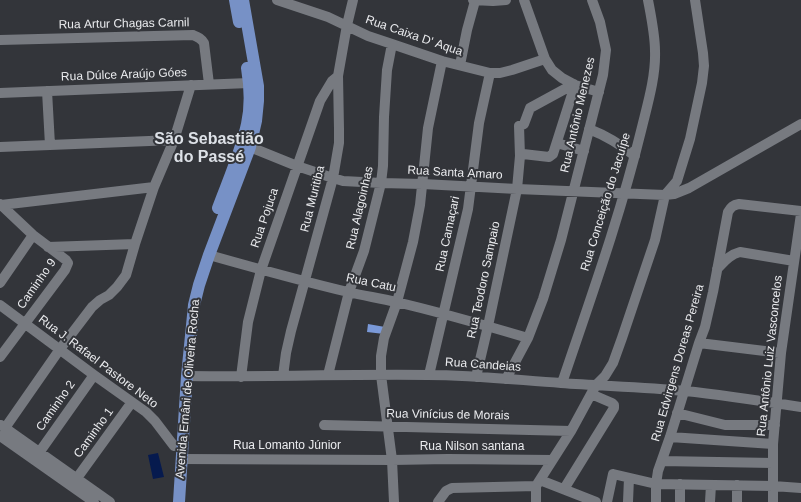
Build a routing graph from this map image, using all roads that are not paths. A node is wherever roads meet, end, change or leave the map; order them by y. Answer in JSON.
{"nodes":[{"id":1,"x":235,"y":0,"type":"edge"},
{"id":2,"x":243,"y":0,"type":"edge"},
{"id":3,"x":277,"y":0,"type":"edge"},
{"id":4,"x":353,"y":0,"type":"edge"},
{"id":5,"x":474,"y":0,"type":"edge"},
{"id":6,"x":506,"y":0,"type":"edge"},
{"id":7,"x":524,"y":0,"type":"edge"},
{"id":8,"x":592,"y":0,"type":"edge"},
{"id":9,"x":648,"y":0,"type":"edge"},
{"id":10,"x":696,"y":0,"type":"edge"},
{"id":11,"x":347,"y":25,"type":"junction"},
{"id":12,"x":0,"y":40,"type":"edge"},
{"id":13,"x":392,"y":44,"type":"junction"},
{"id":14,"x":545,"y":59,"type":"junction"},
{"id":15,"x":442,"y":61,"type":"junction"},
{"id":16,"x":460,"y":65,"type":"junction"},
{"id":17,"x":490,"y":73,"type":"junction"},
{"id":18,"x":338,"y":76,"type":"junction"},
{"id":19,"x":249,"y":83,"type":"junction"},
{"id":20,"x":209,"y":84,"type":"junction"},
{"id":21,"x":575,"y":84,"type":"junction"},
{"id":22,"x":191,"y":85,"type":"junction"},
{"id":23,"x":48,"y":91,"type":"junction"},
{"id":24,"x":600,"y":92,"type":"junction"},
{"id":25,"x":0,"y":93,"type":"edge"},
{"id":26,"x":801,"y":124,"type":"edge"},
{"id":27,"x":589,"y":129,"type":"junction"},
{"id":28,"x":174,"y":140,"type":"junction"},
{"id":29,"x":557,"y":143,"type":"junction"},
{"id":30,"x":50,"y":145,"type":"junction"},
{"id":31,"x":0,"y":147,"type":"edge"},
{"id":32,"x":250,"y":147,"type":"junction"},
{"id":33,"x":584,"y":151,"type":"junction"},
{"id":34,"x":520,"y":156,"type":"junction"},
{"id":35,"x":635,"y":156,"type":"junction"},
{"id":36,"x":297,"y":166,"type":"junction"},
{"id":37,"x":333,"y":178,"type":"junction"},
{"id":38,"x":381,"y":184,"type":"junction"},
{"id":39,"x":423,"y":184,"type":"junction"},
{"id":40,"x":471,"y":186,"type":"junction"},
{"id":41,"x":154,"y":187,"type":"junction"},
{"id":42,"x":518,"y":189,"type":"junction"},
{"id":43,"x":573,"y":191,"type":"junction"},
{"id":44,"x":624,"y":194,"type":"junction"},
{"id":45,"x":664,"y":195,"type":"junction"},
{"id":46,"x":0,"y":205,"type":"edge"},
{"id":47,"x":801,"y":212,"type":"edge"},
{"id":48,"x":33,"y":235,"type":"junction"},
{"id":49,"x":135,"y":244,"type":"junction"},
{"id":50,"x":48,"y":247,"type":"junction"},
{"id":51,"x":209,"y":255,"type":"junction"},
{"id":52,"x":794,"y":261,"type":"junction"},
{"id":53,"x":717,"y":269,"type":"junction"},
{"id":54,"x":261,"y":270,"type":"junction"},
{"id":55,"x":305,"y":281,"type":"junction"},
{"id":56,"x":0,"y":283,"type":"edge"},
{"id":57,"x":350,"y":292,"type":"junction"},
{"id":58,"x":397,"y":302,"type":"junction"},
{"id":59,"x":0,"y":305,"type":"edge"},
{"id":60,"x":444,"y":314,"type":"junction"},
{"id":61,"x":25,"y":324,"type":"junction"},
{"id":62,"x":488,"y":326,"type":"junction"},
{"id":63,"x":528,"y":338,"type":"junction"},
{"id":64,"x":699,"y":343,"type":"junction"},
{"id":65,"x":60,"y":349,"type":"junction"},
{"id":66,"x":781,"y":353,"type":"junction"},
{"id":67,"x":0,"y":357,"type":"edge"},
{"id":68,"x":94,"y":375,"type":"junction"},
{"id":69,"x":328,"y":375,"type":"junction"},
{"id":70,"x":381,"y":375,"type":"junction"},
{"id":71,"x":429,"y":375,"type":"junction"},
{"id":72,"x":187,"y":376,"type":"junction"},
{"id":73,"x":283,"y":376,"type":"junction"},
{"id":74,"x":241,"y":377,"type":"junction"},
{"id":75,"x":476,"y":377,"type":"junction"},
{"id":76,"x":506,"y":379,"type":"junction"},
{"id":77,"x":562,"y":383,"type":"junction"},
{"id":78,"x":596,"y":385,"type":"junction"},
{"id":79,"x":684,"y":391,"type":"junction"},
{"id":80,"x":591,"y":394,"type":"junction"},
{"id":81,"x":132,"y":402,"type":"junction"},
{"id":82,"x":776,"y":403,"type":"junction"},
{"id":83,"x":801,"y":407,"type":"edge"},
{"id":84,"x":677,"y":413,"type":"junction"},
{"id":85,"x":324,"y":425,"type":"dead end"},
{"id":86,"x":775,"y":425,"type":"junction"},
{"id":87,"x":387,"y":426,"type":"junction"},
{"id":88,"x":2,"y":429,"type":"edge"},
{"id":89,"x":570,"y":430,"type":"junction"},
{"id":90,"x":670,"y":437,"type":"junction"},
{"id":91,"x":773,"y":444,"type":"junction"},
{"id":92,"x":174,"y":446,"type":"junction"},
{"id":93,"x":37,"y":456,"type":"junction"},
{"id":94,"x":181,"y":459,"type":"junction"},
{"id":95,"x":392,"y":460,"type":"junction"},
{"id":96,"x":552,"y":460,"type":"junction"},
{"id":97,"x":662,"y":461,"type":"junction"},
{"id":98,"x":772,"y":463,"type":"junction"},
{"id":99,"x":77,"y":478,"type":"junction"},
{"id":100,"x":629,"y":478,"type":"junction"},
{"id":101,"x":538,"y":483,"type":"junction"},
{"id":102,"x":656,"y":484,"type":"junction"},
{"id":103,"x":680,"y":484,"type":"junction"},
{"id":104,"x":711,"y":485,"type":"junction"},
{"id":105,"x":737,"y":485,"type":"junction"},
{"id":106,"x":773,"y":486,"type":"junction"},
{"id":107,"x":801,"y":488,"type":"edge"},
{"id":108,"x":564,"y":489,"type":"junction"},
{"id":109,"x":94,"y":502,"type":"edge"},
{"id":110,"x":110,"y":502,"type":"edge"},
{"id":111,"x":171,"y":502,"type":"edge"},
{"id":112,"x":179,"y":502,"type":"edge"},
{"id":113,"x":394,"y":502,"type":"edge"},
{"id":114,"x":438,"y":502,"type":"edge"},
{"id":115,"x":536,"y":502,"type":"edge"},
{"id":116,"x":596,"y":502,"type":"edge"},
{"id":117,"x":607,"y":502,"type":"edge"},
{"id":118,"x":628,"y":502,"type":"edge"},
{"id":119,"x":656,"y":502,"type":"edge"},
{"id":120,"x":680,"y":502,"type":"edge"},
{"id":121,"x":710,"y":502,"type":"edge"},
{"id":122,"x":737,"y":502,"type":"edge"},
{"id":123,"x":773,"y":502,"type":"edge"}],
"edges":[{"from":1,"to":19,"type":"main road","name":"Avenida Ernâni de Oliveira Rocha"},
{"from":2,"to":32,"type":"main road","name":"Avenida Ernâni de Oliveira Rocha"},
{"from":3,"to":11,"type":"street","name":"Rua Caixa D' Aqua"},
{"from":4,"to":11,"type":"street","name":"Rua Muritiba"},
{"from":5,"to":6,"type":"street"},
{"from":5,"to":16,"type":"street"},
{"from":7,"to":14,"type":"street"},
{"from":8,"to":24,"type":"street","name":"Rua Antônio Menezes"},
{"from":9,"to":35,"type":"street","name":"Rua Conceição do Jacuípe"},
{"from":10,"to":45,"type":"street"},
{"from":11,"to":13,"type":"street","name":"Rua Caixa D' Aqua"},
{"from":11,"to":18,"type":"street","name":"Rua Muritiba"},
{"from":12,"to":20,"type":"street","name":"Rua Artur Chagas Carnil"},
{"from":13,"to":15,"type":"street","name":"Rua Caixa D' Aqua"},
{"from":13,"to":38,"type":"street","name":"Rua Alagoinhas"},
{"from":14,"to":17,"type":"street","name":"Rua Caixa D' Aqua"},
{"from":14,"to":21,"type":"street"},
{"from":15,"to":16,"type":"street","name":"Rua Caixa D' Aqua"},
{"from":15,"to":39,"type":"street"},
{"from":16,"to":17,"type":"street","name":"Rua Caixa D' Aqua"},
{"from":17,"to":40,"type":"street","name":"Rua Camaçari"},
{"from":18,"to":36,"type":"street","name":"Rua Pojuca"},
{"from":18,"to":37,"type":"street","name":"Rua Muritiba"},
{"from":19,"to":20,"type":"street","name":"Rua Dúlce Araújo Góes"},
{"from":19,"to":92,"type":"main road","name":"Avenida Ernâni de Oliveira Rocha"},
{"from":20,"to":22,"type":"street","name":"Rua Dúlce Araújo Góes"},
{"from":21,"to":24,"type":"street"},
{"from":21,"to":29,"type":"street"},
{"from":21,"to":34,"type":"street","name":"Rua Teodoro Sampaio"},
{"from":22,"to":23,"type":"street","name":"Rua Dúlce Araújo Góes"},
{"from":22,"to":28,"type":"street"},
{"from":23,"to":25,"type":"street","name":"Rua Dúlce Araújo Góes"},
{"from":23,"to":30,"type":"street"},
{"from":24,"to":27,"type":"street","name":"Rua Antônio Menezes"},
{"from":26,"to":45,"type":"street","name":"Rua Santa Amaro"},
{"from":27,"to":33,"type":"street","name":"Rua Antônio Menezes"},
{"from":27,"to":35,"type":"street"},
{"from":28,"to":30,"type":"street"},
{"from":28,"to":41,"type":"street"},
{"from":29,"to":33,"type":"street"},
{"from":29,"to":34,"type":"street"},
{"from":30,"to":31,"type":"street"},
{"from":32,"to":36,"type":"street","name":"Rua Santa Amaro"},
{"from":32,"to":51,"type":"main road","name":"Avenida Ernâni de Oliveira Rocha"},
{"from":33,"to":43,"type":"street","name":"Rua Antônio Menezes"},
{"from":34,"to":42,"type":"street","name":"Rua Teodoro Sampaio"},
{"from":35,"to":44,"type":"street","name":"Rua Conceição do Jacuípe"},
{"from":36,"to":37,"type":"street","name":"Rua Santa Amaro"},
{"from":36,"to":54,"type":"street","name":"Rua Pojuca"},
{"from":37,"to":38,"type":"street","name":"Rua Santa Amaro"},
{"from":37,"to":55,"type":"street","name":"Rua Muritiba"},
{"from":38,"to":39,"type":"street","name":"Rua Santa Amaro"},
{"from":38,"to":57,"type":"street","name":"Rua Alagoinhas"},
{"from":39,"to":40,"type":"street","name":"Rua Santa Amaro"},
{"from":39,"to":58,"type":"street"},
{"from":40,"to":42,"type":"street","name":"Rua Santa Amaro"},
{"from":40,"to":60,"type":"street","name":"Rua Camaçari"},
{"from":41,"to":46,"type":"street"},
{"from":41,"to":49,"type":"street"},
{"from":42,"to":43,"type":"street","name":"Rua Santa Amaro"},
{"from":42,"to":62,"type":"street","name":"Rua Teodoro Sampaio"},
{"from":43,"to":44,"type":"street","name":"Rua Santa Amaro"},
{"from":43,"to":63,"type":"street","name":"Rua Antônio Menezes"},
{"from":44,"to":45,"type":"street","name":"Rua Santa Amaro"},
{"from":44,"to":77,"type":"street","name":"Rua Conceição do Jacuípe"},
{"from":45,"to":78,"type":"street"},
{"from":46,"to":48,"type":"street"},
{"from":47,"to":52,"type":"street","name":"Rua Antônio Luiz Vasconcelos"},
{"from":47,"to":53,"type":"street","name":"Rua Edvirgens Doreas Pereira"},
{"from":48,"to":50,"type":"street"},
{"from":48,"to":56,"type":"street"},
{"from":49,"to":50,"type":"street"},
{"from":49,"to":65,"type":"street"},
{"from":50,"to":61,"type":"street","name":"Caminho 9"},
{"from":51,"to":54,"type":"street","name":"Rua Catu"},
{"from":51,"to":72,"type":"main road","name":"Avenida Ernâni de Oliveira Rocha"},
{"from":52,"to":53,"type":"street"},
{"from":52,"to":66,"type":"street","name":"Rua Antônio Luiz Vasconcelos"},
{"from":53,"to":64,"type":"street","name":"Rua Edvirgens Doreas Pereira"},
{"from":54,"to":55,"type":"street","name":"Rua Catu"},
{"from":54,"to":74,"type":"street","name":"Rua Pojuca"},
{"from":55,"to":57,"type":"street","name":"Rua Catu"},
{"from":55,"to":73,"type":"street","name":"Rua Muritiba"},
{"from":57,"to":58,"type":"street","name":"Rua Catu"},
{"from":57,"to":69,"type":"street","name":"Rua Alagoinhas"},
{"from":58,"to":60,"type":"street","name":"Rua Catu"},
{"from":58,"to":70,"type":"street"},
{"from":59,"to":61,"type":"street","name":"Rua J. Rafael Pastore Neto"},
{"from":60,"to":62,"type":"street","name":"Rua Catu"},
{"from":60,"to":71,"type":"street","name":"Rua Camaçari"},
{"from":61,"to":65,"type":"street","name":"Rua J. Rafael Pastore Neto"},
{"from":61,"to":67,"type":"street","name":"Caminho 9"},
{"from":62,"to":63,"type":"street","name":"Rua Catu"},
{"from":62,"to":75,"type":"street","name":"Rua Teodoro Sampaio"},
{"from":63,"to":76,"type":"street","name":"Rua Antônio Menezes"},
{"from":64,"to":66,"type":"street"},
{"from":64,"to":79,"type":"street","name":"Rua Edvirgens Doreas Pereira"},
{"from":65,"to":68,"type":"street","name":"Rua J. Rafael Pastore Neto"},
{"from":65,"to":88,"type":"street"},
{"from":66,"to":82,"type":"street","name":"Rua Antônio Luiz Vasconcelos"},
{"from":68,"to":81,"type":"street","name":"Rua J. Rafael Pastore Neto"},
{"from":68,"to":93,"type":"street","name":"Caminho 2"},
{"from":69,"to":70,"type":"street","name":"Rua Candeias"},
{"from":69,"to":73,"type":"street","name":"Rua Candeias"},
{"from":70,"to":71,"type":"street","name":"Rua Candeias"},
{"from":70,"to":87,"type":"street"},
{"from":71,"to":75,"type":"street","name":"Rua Candeias"},
{"from":72,"to":74,"type":"street","name":"Rua Candeias"},
{"from":72,"to":94,"type":"main road","name":"Avenida Ernâni de Oliveira Rocha"},
{"from":73,"to":74,"type":"street","name":"Rua Candeias"},
{"from":75,"to":76,"type":"street","name":"Rua Candeias"},
{"from":76,"to":77,"type":"street","name":"Rua Candeias"},
{"from":77,"to":78,"type":"street","name":"Rua Candeias"},
{"from":78,"to":79,"type":"street","name":"Rua Candeias"},
{"from":78,"to":80,"type":"street"},
{"from":79,"to":82,"type":"street","name":"Rua Candeias"},
{"from":79,"to":84,"type":"street","name":"Rua Edvirgens Doreas Pereira"},
{"from":80,"to":89,"type":"street"},
{"from":80,"to":108,"type":"street"},
{"from":81,"to":92,"type":"street","name":"Rua J. Rafael Pastore Neto"},
{"from":81,"to":99,"type":"street","name":"Caminho 1"},
{"from":82,"to":83,"type":"street","name":"Rua Candeias"},
{"from":82,"to":86,"type":"street","name":"Rua Antônio Luiz Vasconcelos"},
{"from":84,"to":86,"type":"street"},
{"from":84,"to":90,"type":"street","name":"Rua Edvirgens Doreas Pereira"},
{"from":85,"to":87,"type":"street","name":"Rua Vinícius de Morais"},
{"from":86,"to":91,"type":"street","name":"Rua Antônio Luiz Vasconcelos"},
{"from":87,"to":89,"type":"street","name":"Rua Vinícius de Morais"},
{"from":87,"to":95,"type":"street"},
{"from":88,"to":93,"type":"street"},
{"from":89,"to":96,"type":"street"},
{"from":90,"to":91,"type":"street"},
{"from":90,"to":97,"type":"street","name":"Rua Edvirgens Doreas Pereira"},
{"from":91,"to":98,"type":"street","name":"Rua Antônio Luiz Vasconcelos"},
{"from":92,"to":111,"type":"main road","name":"Avenida Ernâni de Oliveira Rocha"},
{"from":93,"to":99,"type":"street"},
{"from":93,"to":109,"type":"street"},
{"from":94,"to":95,"type":"street","name":"Rua Lomanto Júnior"},
{"from":94,"to":112,"type":"main road","name":"Avenida Ernâni de Oliveira Rocha"},
{"from":95,"to":96,"type":"street","name":"Rua Nilson santana"},
{"from":95,"to":113,"type":"street"},
{"from":96,"to":101,"type":"street"},
{"from":97,"to":98,"type":"street"},
{"from":97,"to":102,"type":"street","name":"Rua Edvirgens Doreas Pereira"},
{"from":98,"to":106,"type":"street","name":"Rua Antônio Luiz Vasconcelos"},
{"from":99,"to":110,"type":"street"},
{"from":100,"to":102,"type":"street"},
{"from":100,"to":117,"type":"street"},
{"from":100,"to":118,"type":"street"},
{"from":101,"to":108,"type":"street"},
{"from":101,"to":114,"type":"street"},
{"from":101,"to":115,"type":"street"},
{"from":102,"to":103,"type":"street"},
{"from":102,"to":119,"type":"street","name":"Rua Edvirgens Doreas Pereira"},
{"from":103,"to":104,"type":"street"},
{"from":103,"to":120,"type":"street"},
{"from":104,"to":105,"type":"street"},
{"from":104,"to":121,"type":"street"},
{"from":105,"to":106,"type":"street"},
{"from":105,"to":122,"type":"street"},
{"from":106,"to":107,"type":"street"},
{"from":106,"to":123,"type":"street","name":"Rua Antônio Luiz Vasconcelos"},
{"from":108,"to":116,"type":"street"}]}
